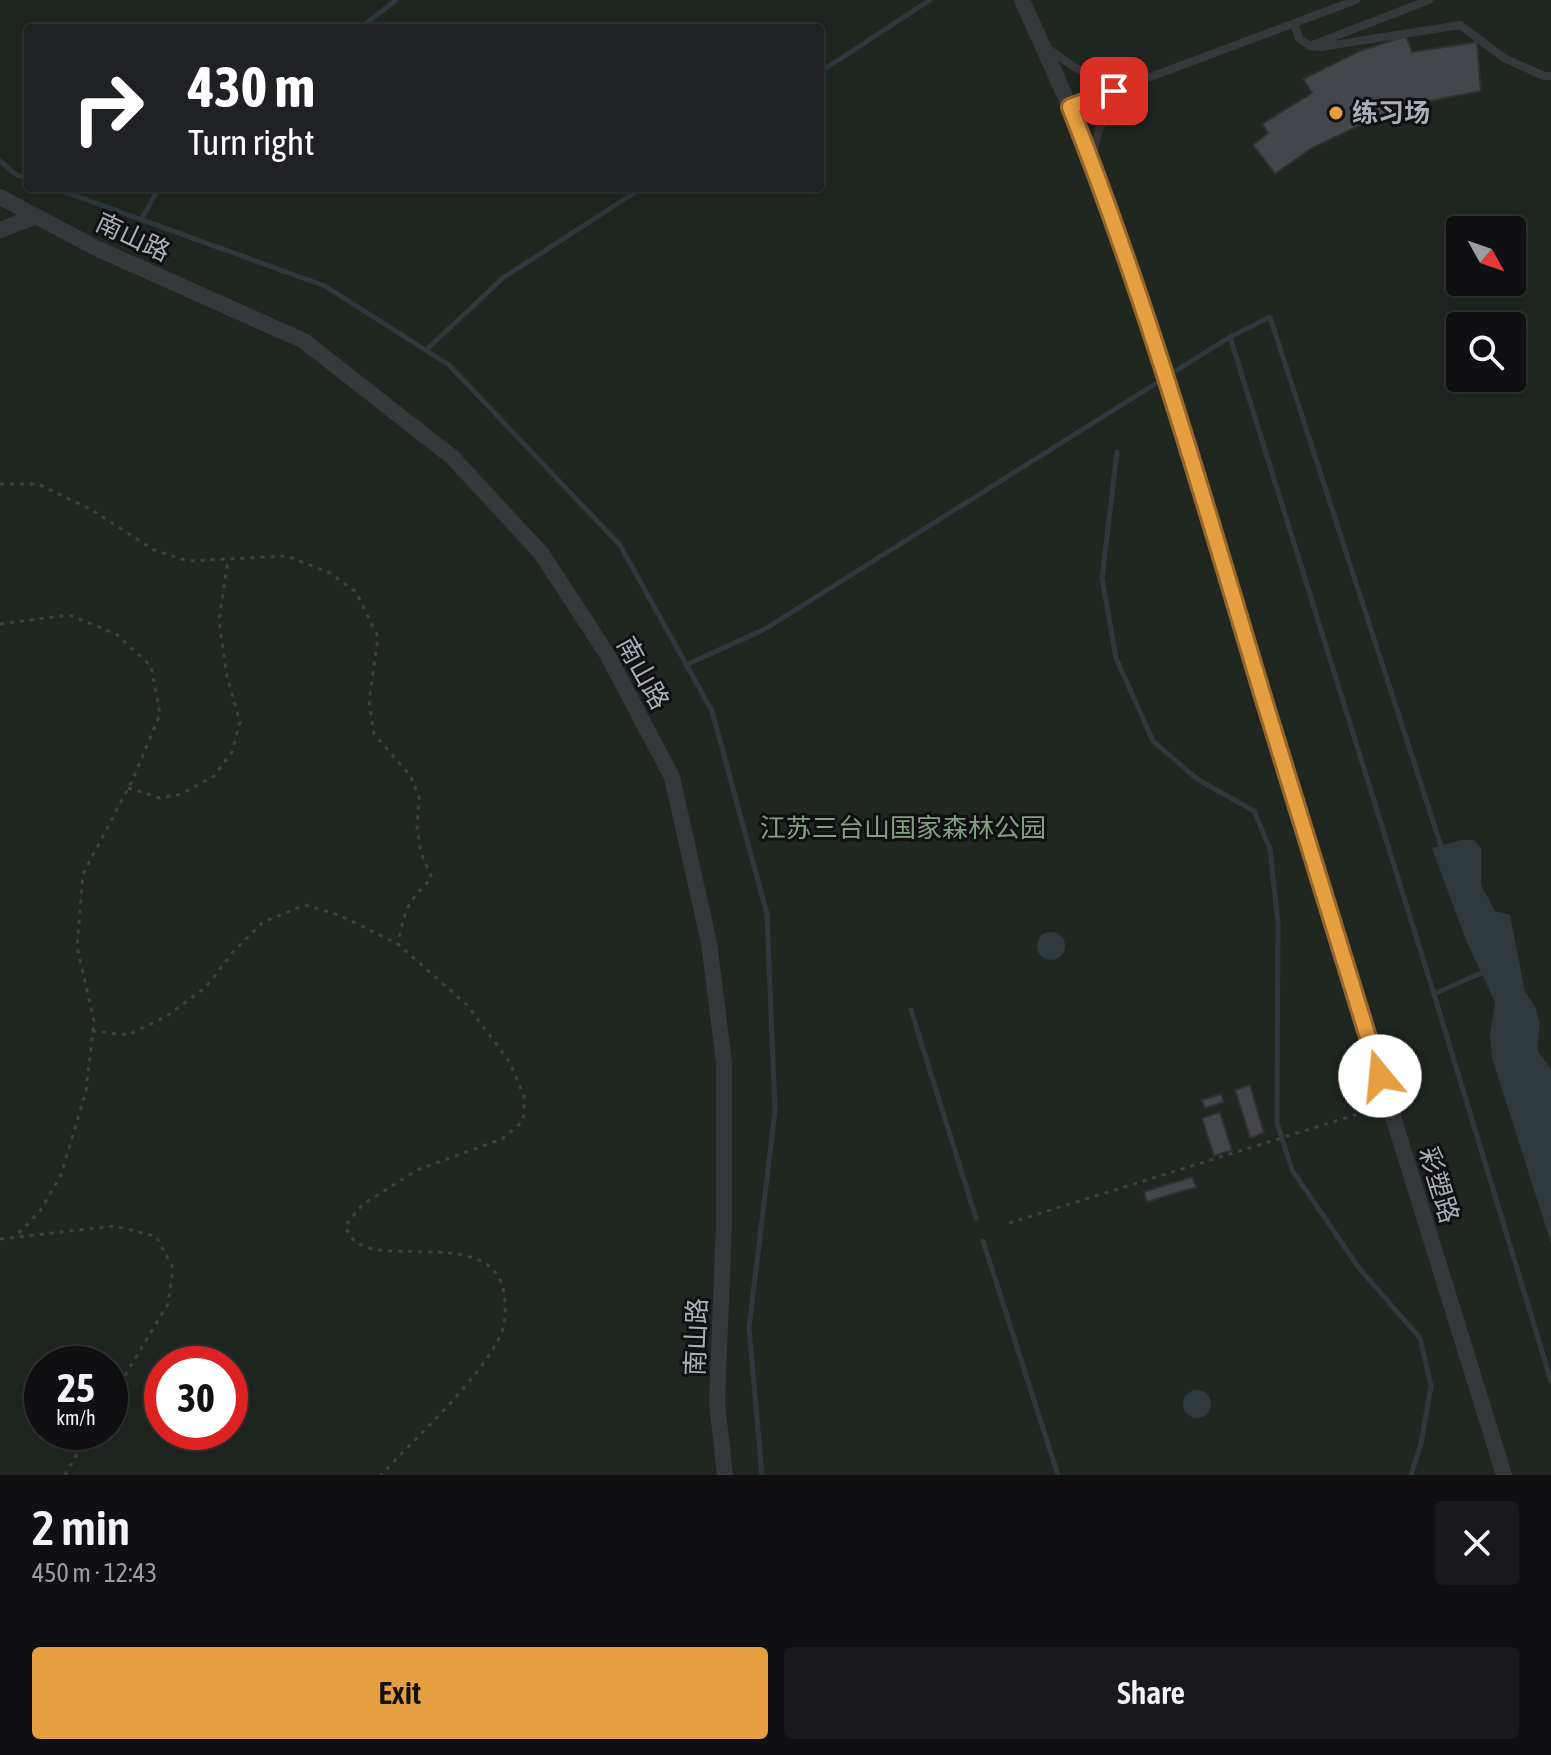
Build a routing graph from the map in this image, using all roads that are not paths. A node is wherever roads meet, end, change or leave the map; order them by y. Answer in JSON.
{"nodes":[{"id":1,"x":1022,"y":0,"type":"edge"},
{"id":2,"x":1356,"y":0,"type":"edge"},
{"id":3,"x":1429,"y":0,"type":"edge"},
{"id":4,"x":1294,"y":23,"type":"junction"},
{"id":5,"x":1042,"y":44,"type":"junction"},
{"id":6,"x":1310,"y":46,"type":"junction"},
{"id":7,"x":1551,"y":76,"type":"edge"},
{"id":8,"x":1135,"y":83,"type":"junction"},
{"id":9,"x":1070,"y":107,"type":"junction"},
{"id":10,"x":1092,"y":162,"type":"junction"},
{"id":11,"x":0,"y":197,"type":"edge"},
{"id":12,"x":36,"y":216,"type":"junction"},
{"id":13,"x":0,"y":230,"type":"edge"},
{"id":14,"x":725,"y":1475,"type":"edge"},
{"id":15,"x":1504,"y":1475,"type":"edge"}],
"edges":[{"from":1,"to":5,"type":"street","name":"彩塑路"},
{"from":2,"to":4,"type":"lane"},
{"from":3,"to":6,"type":"lane"},
{"from":4,"to":6,"type":"lane"},
{"from":4,"to":8,"type":"lane"},
{"from":5,"to":8,"type":"lane"},
{"from":5,"to":9,"type":"street","name":"彩塑路"},
{"from":6,"to":7,"type":"lane"},
{"from":8,"to":9,"type":"lane"},
{"from":8,"to":10,"type":"lane"},
{"from":9,"to":10,"type":"street","name":"彩塑路"},
{"from":10,"to":15,"type":"street","name":"彩塑路"},
{"from":11,"to":12,"type":"street","name":"南山路"},
{"from":12,"to":13,"type":"street"},
{"from":12,"to":14,"type":"street","name":"南山路"}]}
